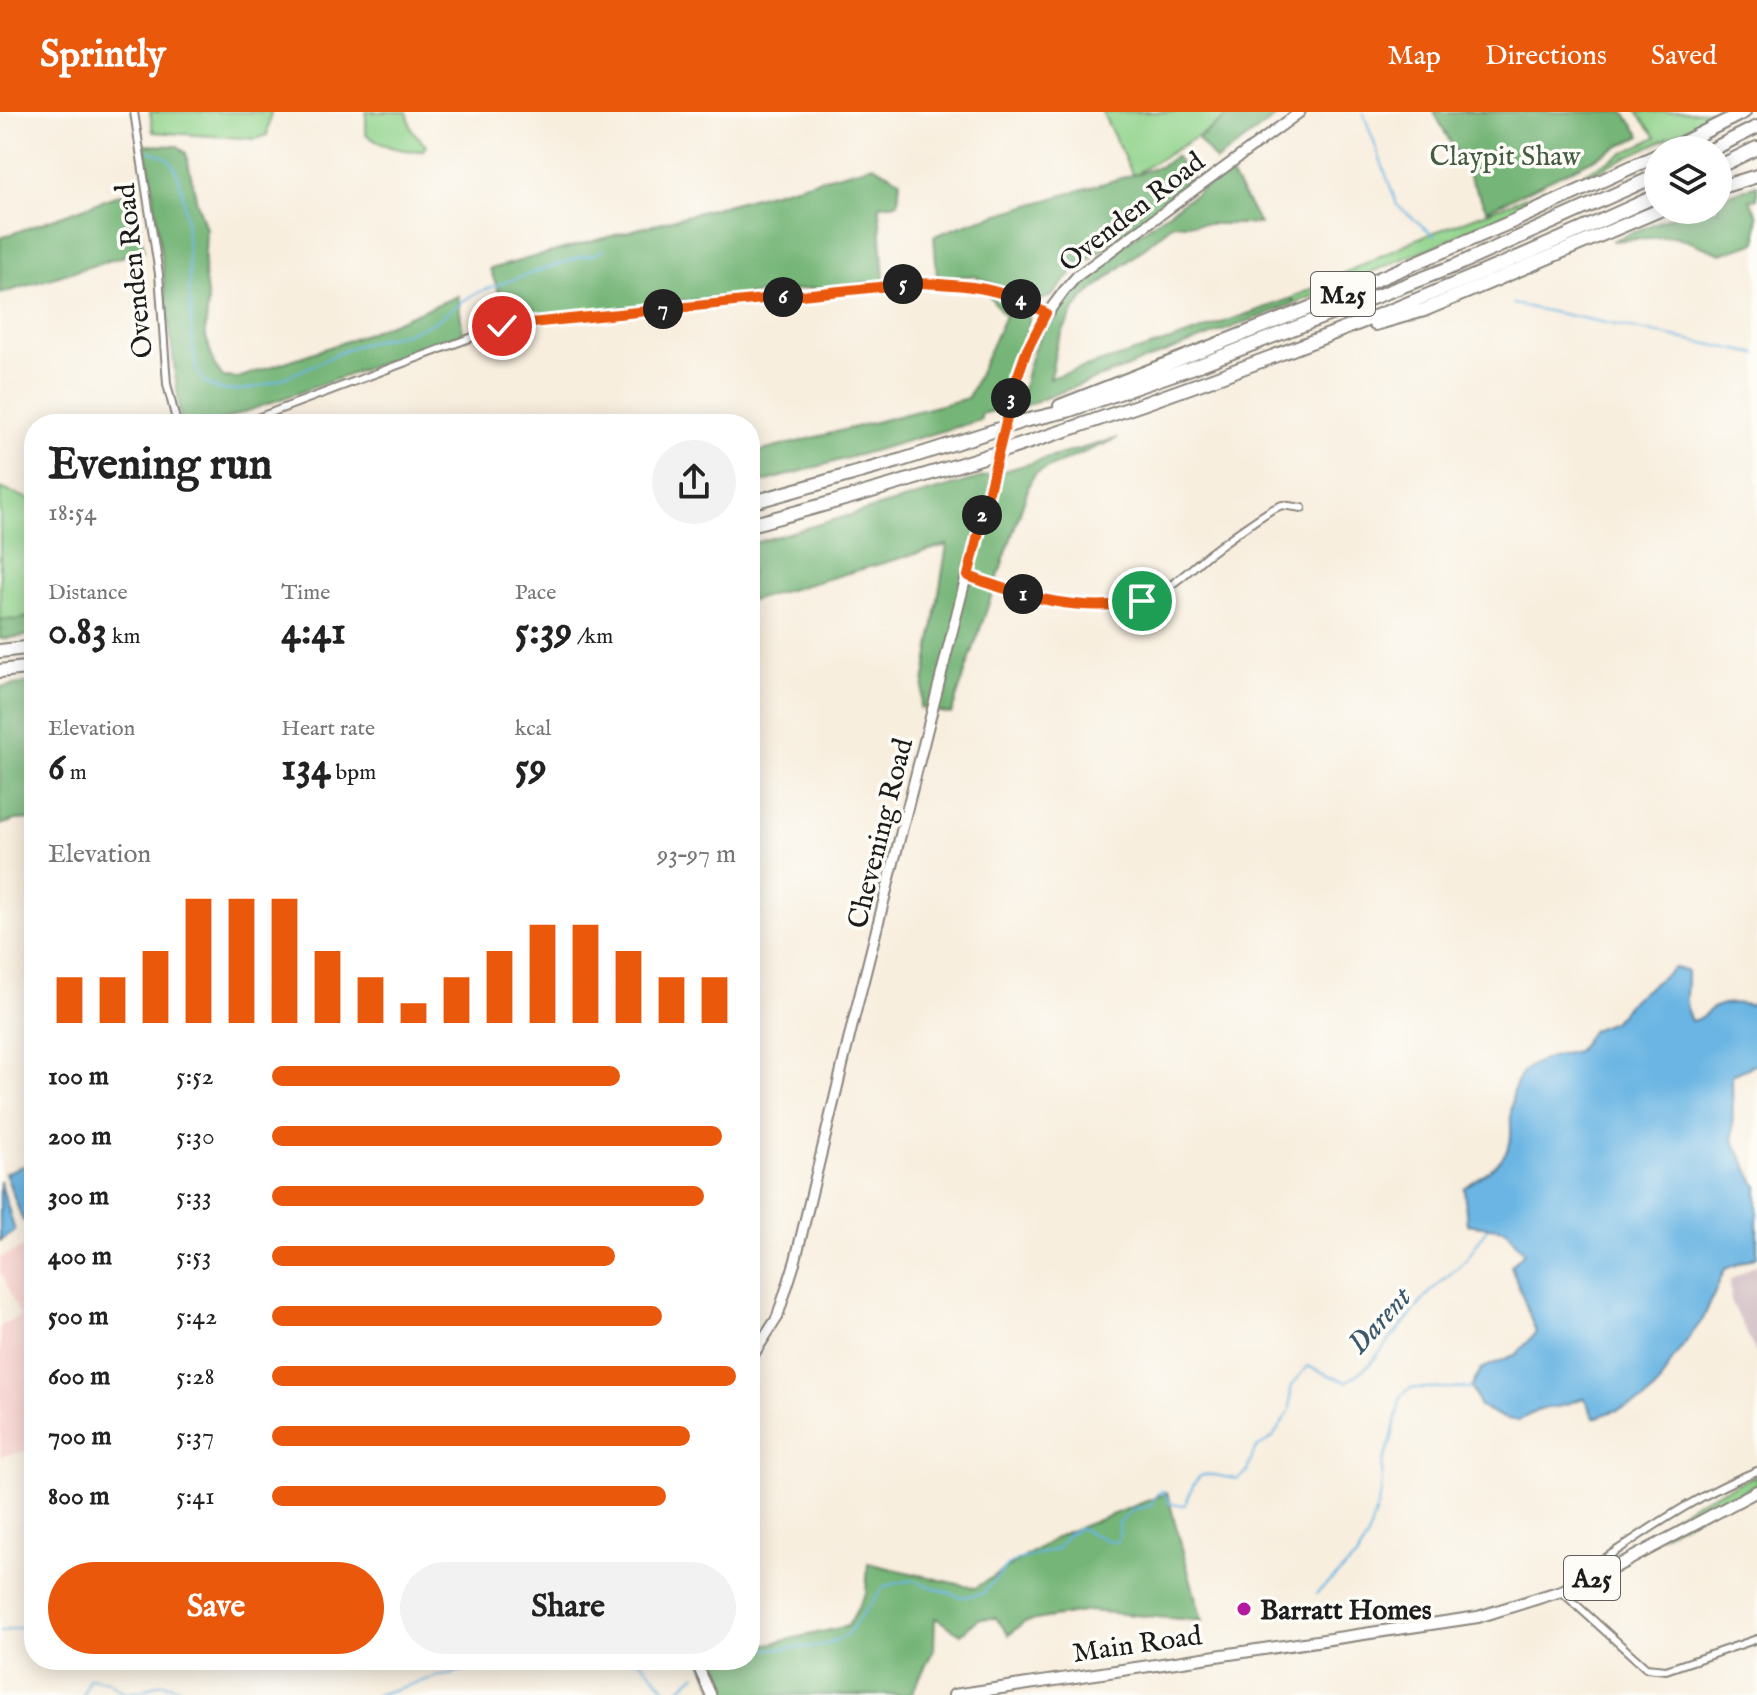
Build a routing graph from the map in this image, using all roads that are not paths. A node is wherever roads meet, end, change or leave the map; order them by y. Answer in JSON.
{"nodes":[{"id":1,"x":134,"y":112,"type":"edge"},
{"id":2,"x":1300,"y":112,"type":"edge"},
{"id":3,"x":1744,"y":112,"type":"edge"},
{"id":4,"x":1757,"y":127,"type":"edge"},
{"id":5,"x":1696,"y":136,"type":"edge"},
{"id":6,"x":1732,"y":140,"type":"edge"},
{"id":7,"x":1757,"y":148,"type":"edge"},
{"id":8,"x":1732,"y":160,"type":"edge"},
{"id":9,"x":1644,"y":161,"type":"edge"},
{"id":10,"x":1757,"y":176,"type":"edge"},
{"id":11,"x":1644,"y":181,"type":"edge"},
{"id":12,"x":1732,"y":184,"type":"edge"},
{"id":13,"x":1644,"y":201,"type":"edge"},
{"id":14,"x":1644,"y":217,"type":"edge"},
{"id":15,"x":1046,"y":313,"type":"junction"},
{"id":16,"x":1333,"y":334,"type":"junction"},
{"id":17,"x":174,"y":414,"type":"edge"},
{"id":18,"x":268,"y":414,"type":"edge"},
{"id":19,"x":1024,"y":421,"type":"junction"},
{"id":20,"x":760,"y":500,"type":"edge"},
{"id":21,"x":1302,"y":508,"type":"dead end"},
{"id":22,"x":760,"y":522,"type":"edge"},
{"id":23,"x":968,"y":576,"type":"junction"},
{"id":24,"x":24,"y":648,"type":"edge"},
{"id":25,"x":0,"y":651,"type":"edge"},
{"id":26,"x":24,"y":668,"type":"edge"},
{"id":27,"x":0,"y":671,"type":"edge"},
{"id":28,"x":760,"y":1344,"type":"edge"},
{"id":29,"x":1757,"y":1471,"type":"edge"},
{"id":30,"x":1757,"y":1491,"type":"edge"},
{"id":31,"x":1561,"y":1591,"type":"junction"},
{"id":32,"x":1757,"y":1639,"type":"edge"},
{"id":33,"x":700,"y":1670,"type":"edge"},
{"id":34,"x":711,"y":1695,"type":"edge"},
{"id":35,"x":954,"y":1695,"type":"edge"}],
"edges":[{"from":1,"to":17,"type":"street","name":"Ovenden Road"},
{"from":2,"to":15,"type":"main road","name":"Ovenden Road"},
{"from":3,"to":5,"type":"highway"},
{"from":4,"to":6,"type":"highway"},
{"from":7,"to":8,"type":"highway"},
{"from":9,"to":19,"type":"highway","number":"M25"},
{"from":10,"to":12,"type":"highway"},
{"from":11,"to":19,"type":"highway","number":"M25"},
{"from":13,"to":16,"type":"highway","number":"M25"},
{"from":14,"to":16,"type":"highway","number":"M25"},
{"from":15,"to":18,"type":"street"},
{"from":15,"to":23,"type":"main road","name":"Chevening Road","bridge":true},
{"from":16,"to":22,"type":"highway","number":"M25"},
{"from":19,"to":20,"type":"highway","number":"M25"},
{"from":21,"to":23,"type":"street"},
{"from":23,"to":28,"type":"main road","name":"Chevening Road"},
{"from":24,"to":25,"type":"highway"},
{"from":26,"to":27,"type":"highway"},
{"from":29,"to":31,"type":"street"},
{"from":30,"to":31,"type":"main road","name":"Main Road","number":"A25"},
{"from":31,"to":32,"type":"street"},
{"from":31,"to":35,"type":"main road","name":"Main Road","number":"A25"},
{"from":33,"to":34,"type":"main road"}]}
